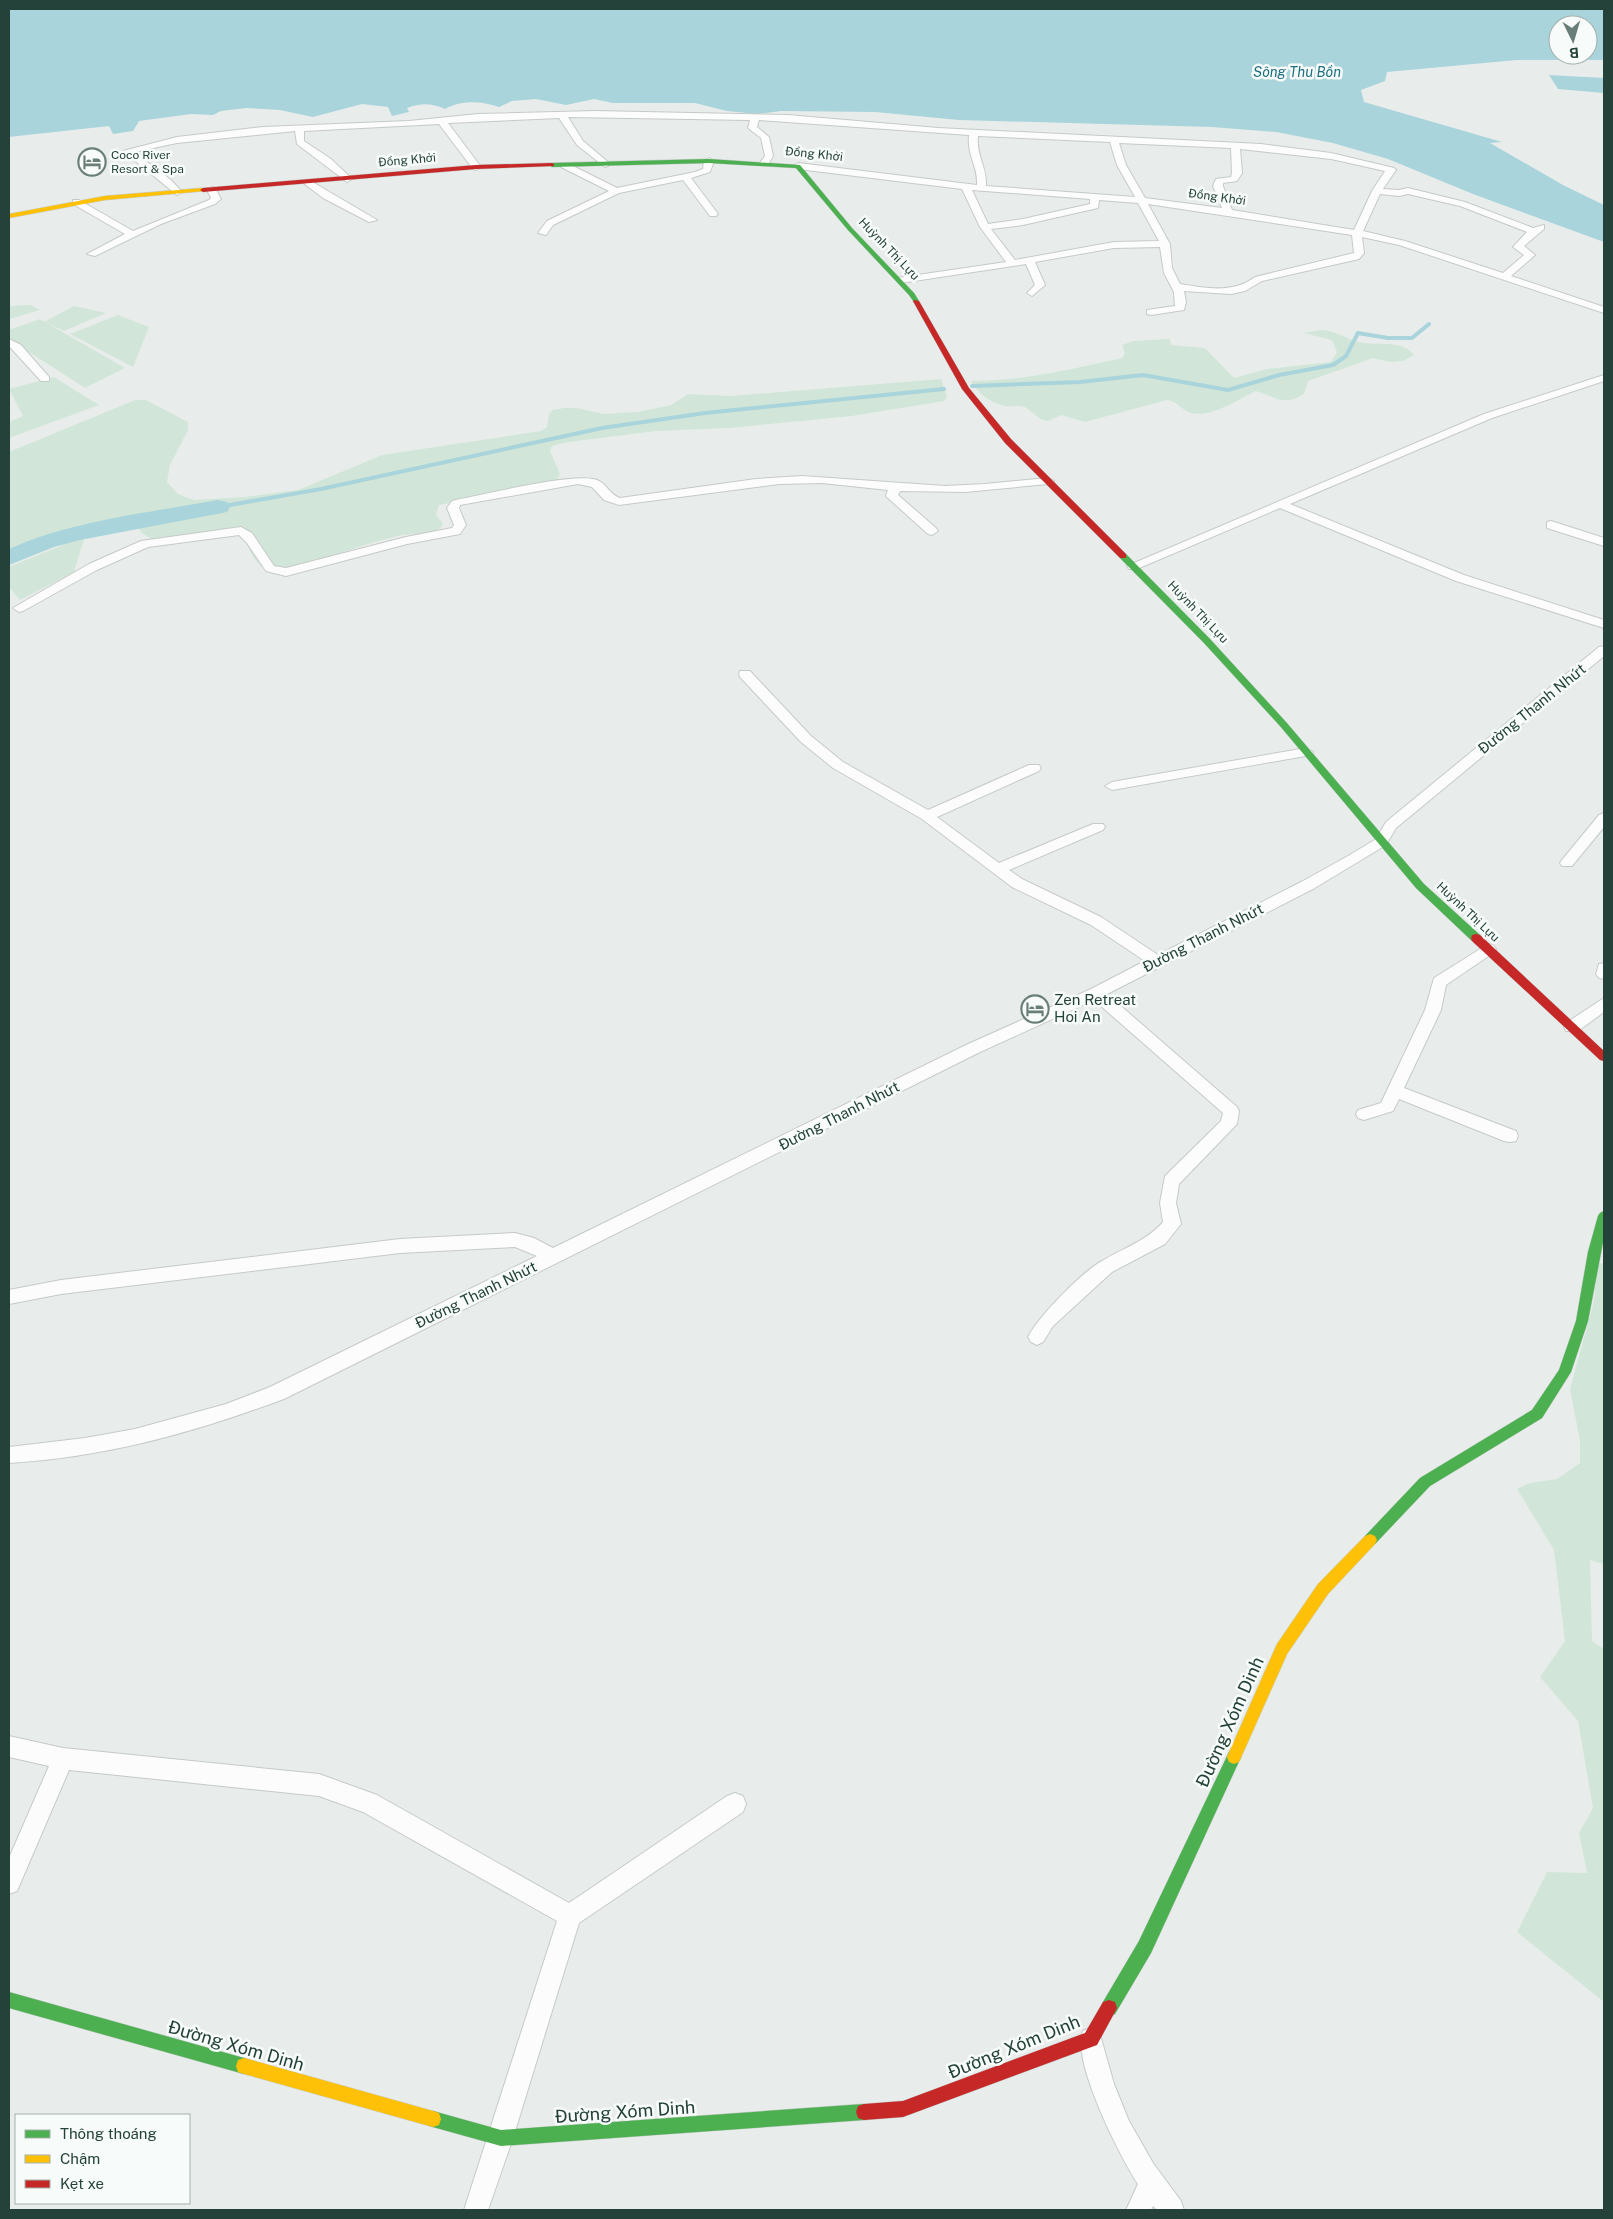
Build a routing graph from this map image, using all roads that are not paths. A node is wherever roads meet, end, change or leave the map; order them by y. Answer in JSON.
{"nodes":[{"id":1,"x":562,"y":115,"type":"junction"},
{"id":2,"x":755,"y":117,"type":"junction"},
{"id":3,"x":442,"y":121,"type":"junction"},
{"id":4,"x":299,"y":130,"type":"junction"},
{"id":5,"x":974,"y":132,"type":"junction"},
{"id":6,"x":1114,"y":140,"type":"junction"},
{"id":7,"x":1235,"y":146,"type":"junction"},
{"id":8,"x":709,"y":161,"type":"junction"},
{"id":9,"x":765,"y":163,"type":"junction"},
{"id":10,"x":605,"y":164,"type":"junction"},
{"id":11,"x":564,"y":165,"type":"junction"},
{"id":12,"x":798,"y":166,"type":"junction"},
{"id":13,"x":476,"y":167,"type":"junction"},
{"id":14,"x":685,"y":177,"type":"junction"},
{"id":15,"x":347,"y":179,"type":"junction"},
{"id":16,"x":309,"y":183,"type":"junction"},
{"id":17,"x":966,"y":187,"type":"junction"},
{"id":18,"x":981,"y":188,"type":"junction"},
{"id":19,"x":212,"y":190,"type":"junction"},
{"id":20,"x":1377,"y":190,"type":"junction"},
{"id":21,"x":616,"y":191,"type":"junction"},
{"id":22,"x":177,"y":192,"type":"junction"},
{"id":23,"x":1094,"y":196,"type":"junction"},
{"id":24,"x":1141,"y":200,"type":"junction"},
{"id":25,"x":76,"y":202,"type":"junction"},
{"id":26,"x":1228,"y":212,"type":"junction"},
{"id":27,"x":713,"y":214,"type":"dead end"},
{"id":28,"x":9,"y":216,"type":"edge"},
{"id":29,"x":372,"y":220,"type":"dead end"},
{"id":30,"x":985,"y":227,"type":"junction"},
{"id":31,"x":543,"y":233,"type":"dead end"},
{"id":32,"x":1357,"y":233,"type":"junction"},
{"id":33,"x":132,"y":234,"type":"junction"},
{"id":34,"x":1165,"y":244,"type":"junction"},
{"id":35,"x":92,"y":254,"type":"dead end"},
{"id":36,"x":1028,"y":260,"type":"junction"},
{"id":37,"x":1012,"y":262,"type":"junction"},
{"id":38,"x":1504,"y":277,"type":"junction"},
{"id":39,"x":901,"y":280,"type":"junction"},
{"id":40,"x":1179,"y":287,"type":"junction"},
{"id":41,"x":1032,"y":293,"type":"dead end"},
{"id":42,"x":1604,"y":310,"type":"edge"},
{"id":43,"x":1151,"y":312,"type":"dead end"},
{"id":44,"x":9,"y":342,"type":"edge"},
{"id":45,"x":1604,"y":378,"type":"edge"},
{"id":46,"x":45,"y":379,"type":"dead end"},
{"id":47,"x":1048,"y":481,"type":"junction"},
{"id":48,"x":895,"y":487,"type":"junction"},
{"id":49,"x":1280,"y":504,"type":"junction"},
{"id":50,"x":1551,"y":525,"type":"dead end"},
{"id":51,"x":932,"y":531,"type":"dead end"},
{"id":52,"x":1604,"y":542,"type":"edge"},
{"id":53,"x":1133,"y":566,"type":"junction"},
{"id":54,"x":19,"y":608,"type":"dead end"},
{"id":55,"x":1604,"y":624,"type":"edge"},
{"id":56,"x":1604,"y":650,"type":"edge"},
{"id":57,"x":745,"y":674,"type":"dead end"},
{"id":58,"x":1306,"y":752,"type":"junction"},
{"id":59,"x":1034,"y":768,"type":"dead end"},
{"id":60,"x":1112,"y":786,"type":"dead end"},
{"id":61,"x":927,"y":816,"type":"junction"},
{"id":62,"x":1604,"y":818,"type":"edge"},
{"id":63,"x":1098,"y":828,"type":"dead end"},
{"id":64,"x":1381,"y":842,"type":"junction"},
{"id":65,"x":1567,"y":863,"type":"dead end"},
{"id":66,"x":997,"y":869,"type":"junction"},
{"id":67,"x":1488,"y":949,"type":"junction"},
{"id":68,"x":1156,"y":961,"type":"junction"},
{"id":69,"x":1604,"y":968,"type":"edge"},
{"id":70,"x":1604,"y":974,"type":"edge"},
{"id":71,"x":1096,"y":994,"type":"junction"},
{"id":72,"x":1604,"y":1004,"type":"edge"},
{"id":73,"x":1572,"y":1027,"type":"junction"},
{"id":74,"x":1604,"y":1057,"type":"edge"},
{"id":75,"x":1396,"y":1091,"type":"junction"},
{"id":76,"x":1364,"y":1114,"type":"dead end"},
{"id":77,"x":1510,"y":1136,"type":"dead end"},
{"id":78,"x":1604,"y":1216,"type":"edge"},
{"id":79,"x":554,"y":1257,"type":"junction"},
{"id":80,"x":9,"y":1297,"type":"edge"},
{"id":81,"x":1037,"y":1337,"type":"dead end"},
{"id":82,"x":9,"y":1455,"type":"edge"},
{"id":83,"x":9,"y":1747,"type":"edge"},
{"id":84,"x":63,"y":1759,"type":"junction"},
{"id":85,"x":736,"y":1804,"type":"dead end"},
{"id":86,"x":9,"y":1883,"type":"edge"},
{"id":87,"x":570,"y":1916,"type":"junction"},
{"id":88,"x":9,"y":2000,"type":"edge"},
{"id":89,"x":1090,"y":2039,"type":"junction"},
{"id":90,"x":501,"y":2138,"type":"junction"},
{"id":91,"x":1151,"y":2185,"type":"junction"},
{"id":92,"x":476,"y":2210,"type":"edge"},
{"id":93,"x":1138,"y":2210,"type":"edge"},
{"id":94,"x":1172,"y":2210,"type":"edge"}],
"edges":[{"from":1,"to":2,"type":"street"},
{"from":1,"to":3,"type":"street"},
{"from":1,"to":10,"type":"street"},
{"from":2,"to":5,"type":"street"},
{"from":2,"to":9,"type":"street"},
{"from":3,"to":4,"type":"street"},
{"from":3,"to":13,"type":"street"},
{"from":4,"to":15,"type":"street"},
{"from":4,"to":22,"type":"street"},
{"from":5,"to":6,"type":"street"},
{"from":5,"to":18,"type":"street"},
{"from":6,"to":7,"type":"street"},
{"from":6,"to":24,"type":"street"},
{"from":7,"to":20,"type":"street"},
{"from":7,"to":26,"type":"street"},
{"from":8,"to":9,"type":"street","name":"Đồng Khởi"},
{"from":8,"to":10,"type":"street","name":"Đồng Khởi"},
{"from":8,"to":14,"type":"street"},
{"from":9,"to":12,"type":"street","name":"Đồng Khởi"},
{"from":10,"to":11,"type":"street","name":"Đồng Khởi"},
{"from":11,"to":13,"type":"street","name":"Đồng Khởi"},
{"from":11,"to":21,"type":"street"},
{"from":12,"to":17,"type":"street","name":"Đồng Khởi"},
{"from":12,"to":39,"type":"street","name":"Huỳnh Thị Lựu"},
{"from":13,"to":15,"type":"street","name":"Đồng Khởi"},
{"from":14,"to":21,"type":"street"},
{"from":14,"to":27,"type":"street"},
{"from":15,"to":16,"type":"street","name":"Đồng Khởi"},
{"from":16,"to":19,"type":"street","name":"Đồng Khởi"},
{"from":16,"to":29,"type":"street"},
{"from":17,"to":18,"type":"street","name":"Đồng Khởi"},
{"from":17,"to":30,"type":"street"},
{"from":18,"to":23,"type":"street","name":"Đồng Khởi"},
{"from":19,"to":22,"type":"street","name":"Đồng Khởi"},
{"from":19,"to":33,"type":"street"},
{"from":20,"to":32,"type":"street"},
{"from":20,"to":38,"type":"street"},
{"from":21,"to":31,"type":"street"},
{"from":22,"to":25,"type":"street","name":"Đồng Khởi"},
{"from":23,"to":24,"type":"street","name":"Đồng Khởi"},
{"from":23,"to":30,"type":"street"},
{"from":24,"to":26,"type":"street","name":"Đồng Khởi"},
{"from":24,"to":34,"type":"street"},
{"from":25,"to":28,"type":"street","name":"Đồng Khởi"},
{"from":25,"to":33,"type":"street"},
{"from":26,"to":32,"type":"street","name":"Đồng Khởi"},
{"from":30,"to":37,"type":"street"},
{"from":32,"to":38,"type":"street","name":"Đồng Khởi"},
{"from":32,"to":40,"type":"street"},
{"from":33,"to":35,"type":"street"},
{"from":34,"to":36,"type":"street"},
{"from":34,"to":40,"type":"street"},
{"from":36,"to":37,"type":"street"},
{"from":36,"to":41,"type":"street"},
{"from":37,"to":39,"type":"street"},
{"from":38,"to":42,"type":"street","name":"Đồng Khởi"},
{"from":39,"to":47,"type":"street","name":"Huỳnh Thị Lựu"},
{"from":40,"to":43,"type":"street"},
{"from":44,"to":46,"type":"street"},
{"from":45,"to":49,"type":"street"},
{"from":47,"to":48,"type":"street"},
{"from":47,"to":53,"type":"street","name":"Huỳnh Thị Lựu"},
{"from":48,"to":51,"type":"street"},
{"from":48,"to":54,"type":"street"},
{"from":49,"to":53,"type":"street"},
{"from":49,"to":55,"type":"street"},
{"from":50,"to":52,"type":"street"},
{"from":53,"to":58,"type":"street","name":"Huỳnh Thị Lựu"},
{"from":56,"to":64,"type":"street","name":"Đường Thanh Nhứt"},
{"from":57,"to":61,"type":"street"},
{"from":58,"to":60,"type":"street"},
{"from":58,"to":64,"type":"street","name":"Huỳnh Thị Lựu"},
{"from":59,"to":61,"type":"street"},
{"from":61,"to":66,"type":"street"},
{"from":62,"to":65,"type":"street"},
{"from":63,"to":66,"type":"street"},
{"from":64,"to":67,"type":"street","name":"Huỳnh Thị Lựu"},
{"from":64,"to":68,"type":"street","name":"Đường Thanh Nhứt"},
{"from":66,"to":68,"type":"street"},
{"from":67,"to":73,"type":"street","name":"Huỳnh Thị Lựu"},
{"from":67,"to":75,"type":"street"},
{"from":68,"to":71,"type":"street","name":"Đường Thanh Nhứt"},
{"from":69,"to":70,"type":"street"},
{"from":71,"to":79,"type":"street","name":"Đường Thanh Nhứt"},
{"from":71,"to":81,"type":"street"},
{"from":72,"to":73,"type":"street"},
{"from":73,"to":74,"type":"street","name":"Huỳnh Thị Lựu"},
{"from":75,"to":76,"type":"street"},
{"from":75,"to":77,"type":"street"},
{"from":78,"to":89,"type":"street","name":"Đường Xóm Dinh"},
{"from":79,"to":80,"type":"street"},
{"from":79,"to":82,"type":"street","name":"Đường Thanh Nhứt"},
{"from":83,"to":84,"type":"street"},
{"from":84,"to":86,"type":"street"},
{"from":84,"to":87,"type":"street"},
{"from":85,"to":87,"type":"street"},
{"from":87,"to":90,"type":"street"},
{"from":88,"to":90,"type":"street","name":"Đường Xóm Dinh"},
{"from":89,"to":90,"type":"street","name":"Đường Xóm Dinh"},
{"from":89,"to":91,"type":"street"},
{"from":90,"to":92,"type":"street"},
{"from":91,"to":93,"type":"street"},
{"from":91,"to":94,"type":"street"}]}
